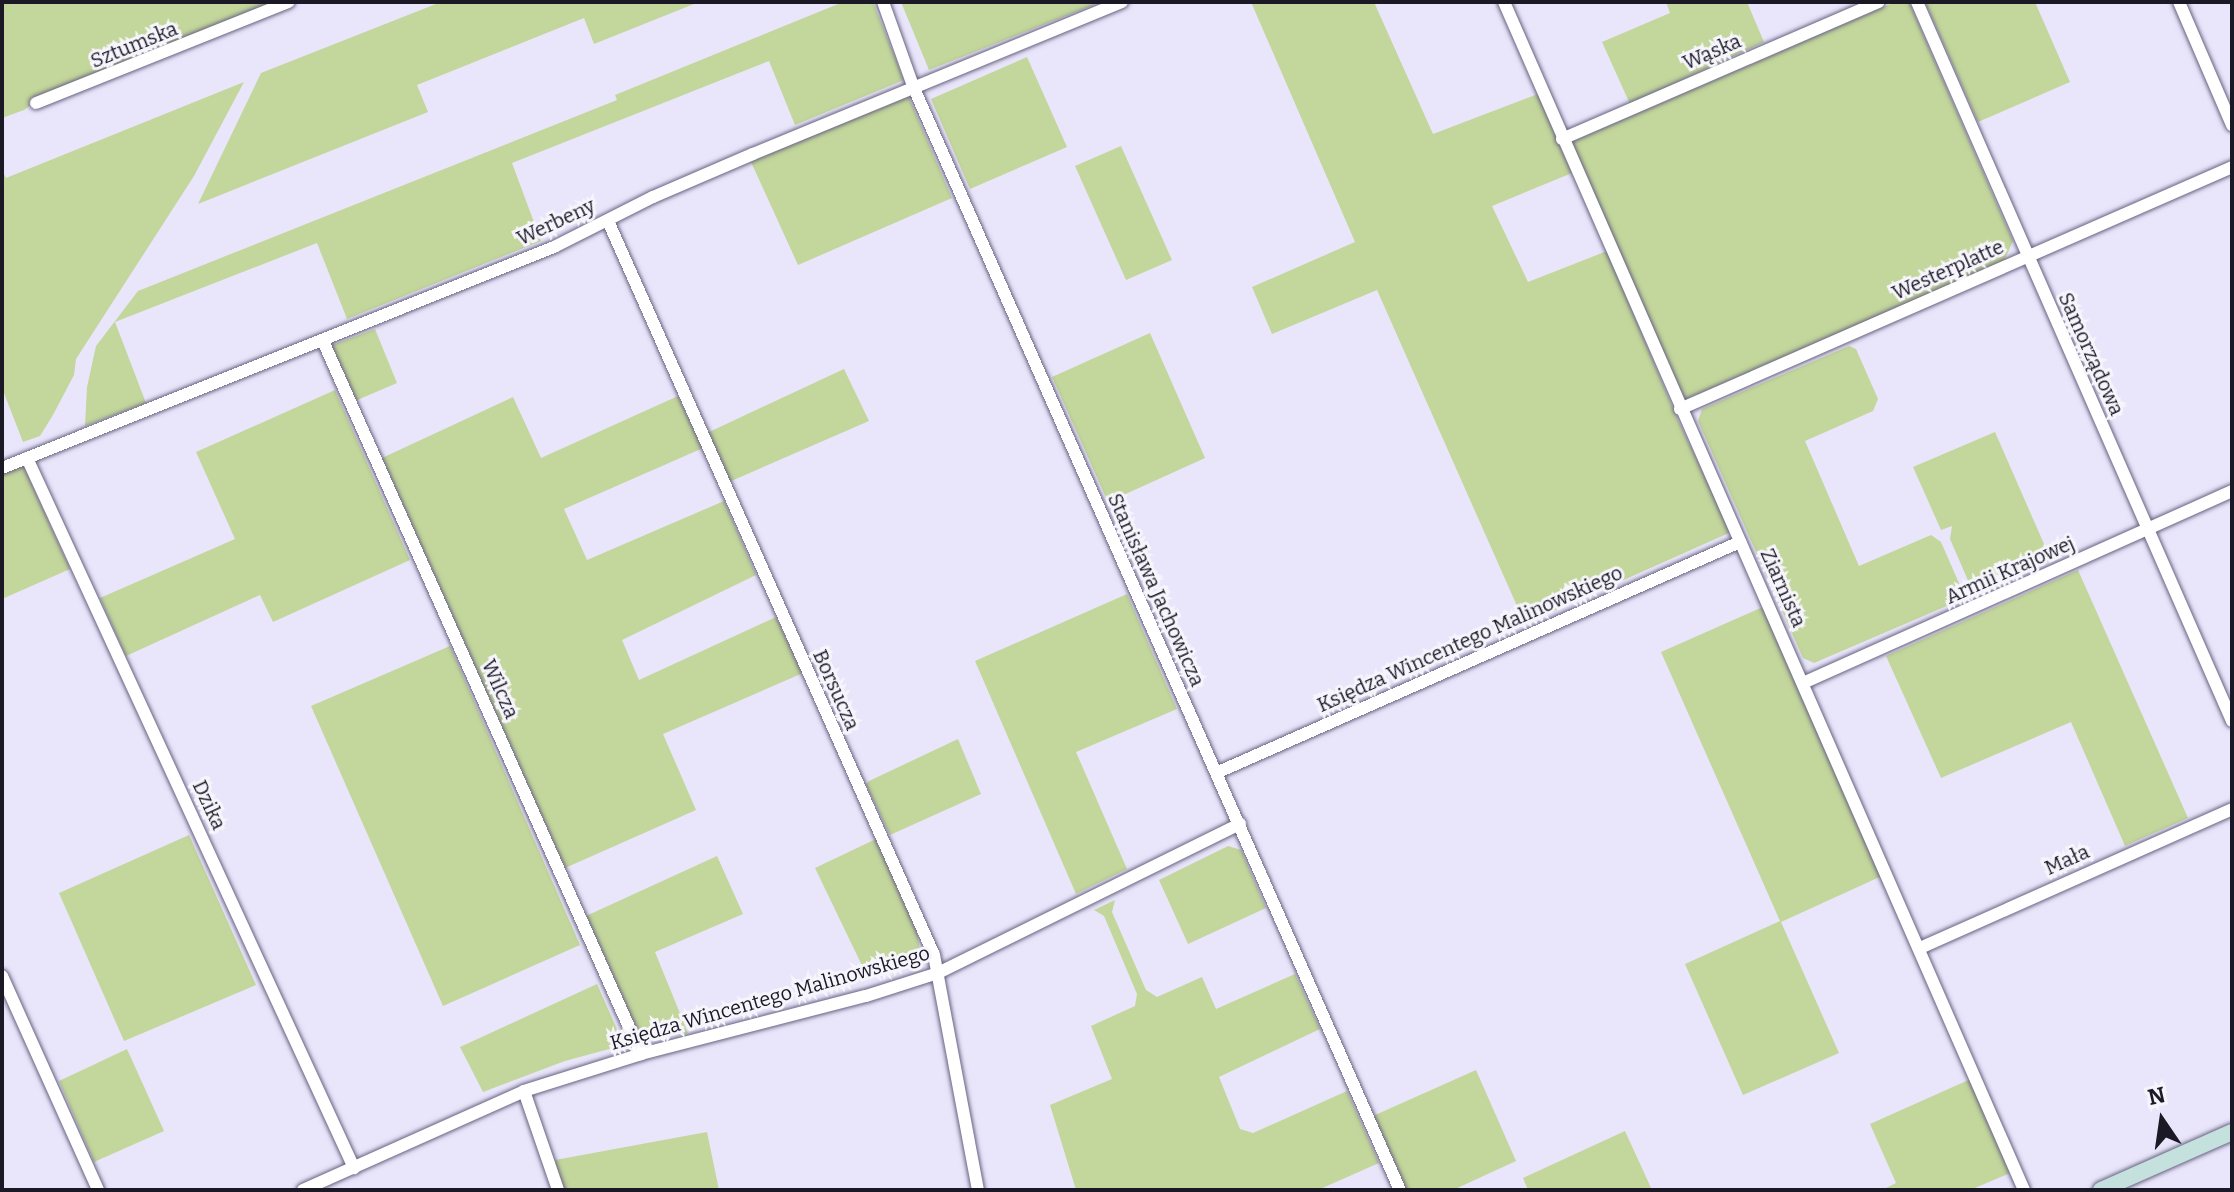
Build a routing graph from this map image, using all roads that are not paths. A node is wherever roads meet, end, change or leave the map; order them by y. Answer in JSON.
{"nodes":[{"id":1,"x":289,"y":2,"type":"edge"},
{"id":2,"x":883,"y":2,"type":"edge"},
{"id":3,"x":1122,"y":2,"type":"edge"},
{"id":4,"x":1504,"y":2,"type":"edge"},
{"id":5,"x":1879,"y":2,"type":"edge"},
{"id":6,"x":1917,"y":2,"type":"edge"},
{"id":7,"x":2179,"y":2,"type":"edge"},
{"id":8,"x":913,"y":86,"type":"junction"},
{"id":9,"x":36,"y":103,"type":"dead end"},
{"id":10,"x":2232,"y":125,"type":"edge"},
{"id":11,"x":1562,"y":139,"type":"junction"},
{"id":12,"x":2232,"y":167,"type":"edge"},
{"id":13,"x":608,"y":221,"type":"junction"},
{"id":14,"x":2027,"y":257,"type":"junction"},
{"id":15,"x":323,"y":341,"type":"junction"},
{"id":16,"x":1680,"y":409,"type":"junction"},
{"id":17,"x":27,"y":458,"type":"junction"},
{"id":18,"x":2,"y":468,"type":"edge"},
{"id":19,"x":2232,"y":491,"type":"edge"},
{"id":20,"x":2147,"y":529,"type":"junction"},
{"id":21,"x":1740,"y":542,"type":"junction"},
{"id":22,"x":1803,"y":683,"type":"junction"},
{"id":23,"x":2232,"y":721,"type":"edge"},
{"id":24,"x":1216,"y":773,"type":"junction"},
{"id":25,"x":2232,"y":809,"type":"edge"},
{"id":26,"x":1240,"y":824,"type":"junction"},
{"id":27,"x":1920,"y":948,"type":"junction"},
{"id":28,"x":938,"y":973,"type":"junction"},
{"id":29,"x":2,"y":976,"type":"edge"},
{"id":30,"x":641,"y":1054,"type":"junction"},
{"id":31,"x":524,"y":1091,"type":"junction"},
{"id":32,"x":2232,"y":1132,"type":"edge"},
{"id":33,"x":354,"y":1168,"type":"junction"},
{"id":34,"x":98,"y":1190,"type":"edge"},
{"id":35,"x":303,"y":1190,"type":"edge"},
{"id":36,"x":558,"y":1190,"type":"edge"},
{"id":37,"x":978,"y":1190,"type":"edge"},
{"id":38,"x":1400,"y":1190,"type":"edge"},
{"id":39,"x":2024,"y":1190,"type":"edge"},
{"id":40,"x":2101,"y":1190,"type":"edge"}],
"edges":[{"from":1,"to":9,"type":"street","name":"Sztumska"},
{"from":2,"to":8,"type":"street","name":"Stanisława Jachowicza"},
{"from":3,"to":8,"type":"street","name":"Werbeny"},
{"from":4,"to":11,"type":"street","name":"Ziarnista"},
{"from":5,"to":11,"type":"street","name":"Wąska"},
{"from":6,"to":14,"type":"street","name":"Samorządowa"},
{"from":7,"to":10,"type":"street"},
{"from":8,"to":13,"type":"street","name":"Werbeny"},
{"from":8,"to":24,"type":"street","name":"Stanisława Jachowicza"},
{"from":11,"to":16,"type":"street","name":"Ziarnista"},
{"from":12,"to":14,"type":"street","name":"Westerplatte"},
{"from":13,"to":15,"type":"street","name":"Werbeny"},
{"from":13,"to":28,"type":"street","name":"Borsucza"},
{"from":14,"to":16,"type":"street","name":"Westerplatte"},
{"from":14,"to":20,"type":"street","name":"Samorządowa"},
{"from":15,"to":17,"type":"street","name":"Werbeny"},
{"from":15,"to":30,"type":"street","name":"Wilcza"},
{"from":16,"to":21,"type":"street","name":"Ziarnista"},
{"from":17,"to":18,"type":"street","name":"Werbeny"},
{"from":17,"to":33,"type":"street","name":"Dzika"},
{"from":19,"to":20,"type":"street","name":"Armii Krajowej"},
{"from":20,"to":22,"type":"street","name":"Armii Krajowej"},
{"from":20,"to":23,"type":"street","name":"Samorządowa"},
{"from":21,"to":22,"type":"street","name":"Ziarnista"},
{"from":21,"to":24,"type":"street","name":"Księdza Wincentego Malinowskiego"},
{"from":22,"to":27,"type":"street","name":"Ziarnista"},
{"from":24,"to":26,"type":"street","name":"Stanisława Jachowicza"},
{"from":25,"to":27,"type":"street","name":"Mała"},
{"from":26,"to":28,"type":"street","name":"Księdza Wincentego Malinowskiego"},
{"from":26,"to":38,"type":"street","name":"Stanisława Jachowicza"},
{"from":27,"to":39,"type":"street","name":"Ziarnista"},
{"from":28,"to":30,"type":"street","name":"Księdza Wincentego Malinowskiego"},
{"from":28,"to":37,"type":"street","name":"Borsucza"},
{"from":29,"to":34,"type":"street"},
{"from":30,"to":31,"type":"street","name":"Księdza Wincentego Malinowskiego"},
{"from":31,"to":33,"type":"street","name":"Księdza Wincentego Malinowskiego"},
{"from":31,"to":36,"type":"street"},
{"from":32,"to":40,"type":"street"},
{"from":33,"to":35,"type":"street","name":"Księdza Wincentego Malinowskiego"}]}
